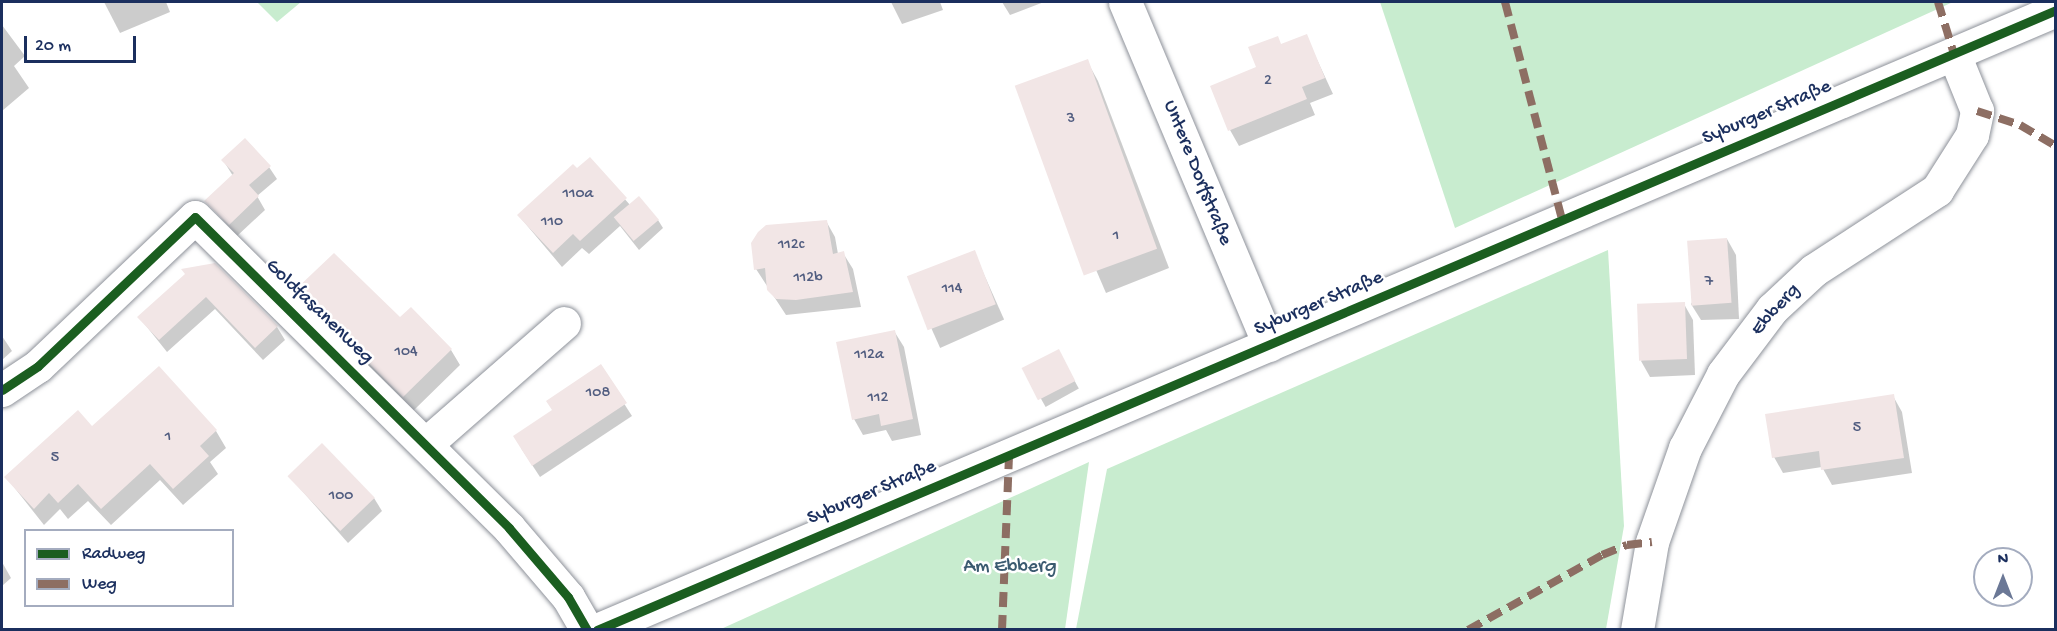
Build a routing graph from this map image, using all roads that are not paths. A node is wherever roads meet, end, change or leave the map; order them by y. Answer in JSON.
{"nodes":[{"id":1,"x":1125,"y":2,"type":"edge"},
{"id":2,"x":2055,"y":10,"type":"edge"},
{"id":3,"x":1954,"y":54,"type":"junction"},
{"id":4,"x":564,"y":323,"type":"dead end"},
{"id":5,"x":1269,"y":345,"type":"junction"},
{"id":6,"x":2,"y":390,"type":"edge"},
{"id":7,"x":427,"y":442,"type":"junction"},
{"id":8,"x":587,"y":630,"type":"edge"},
{"id":9,"x":597,"y":630,"type":"edge"},
{"id":10,"x":1637,"y":630,"type":"edge"}],
"edges":[{"from":1,"to":5,"type":"street","name":"Untere Dorfstraße"},
{"from":2,"to":3,"type":"street","name":"Syburger Straße"},
{"from":3,"to":5,"type":"street","name":"Syburger Straße"},
{"from":3,"to":10,"type":"street","name":"Ebberg"},
{"from":4,"to":7,"type":"street"},
{"from":5,"to":9,"type":"street","name":"Syburger Straße"},
{"from":6,"to":7,"type":"street","name":"Goldfasanenweg"},
{"from":7,"to":8,"type":"street","name":"Goldfasanenweg"}]}
